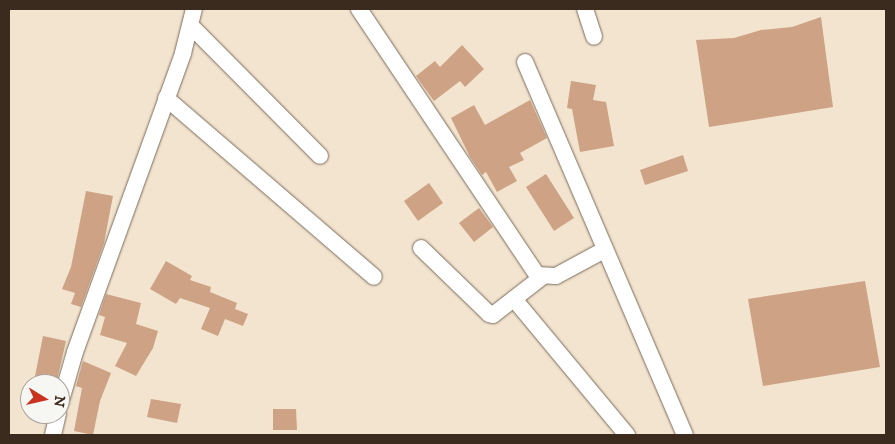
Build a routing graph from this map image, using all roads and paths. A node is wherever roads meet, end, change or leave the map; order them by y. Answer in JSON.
{"nodes":[{"id":1,"x":194,"y":9,"type":"edge"},
{"id":2,"x":359,"y":9,"type":"edge"},
{"id":3,"x":584,"y":9,"type":"edge"},
{"id":4,"x":191,"y":26,"type":"junction"},
{"id":5,"x":594,"y":37,"type":"dead end"},
{"id":6,"x":525,"y":62,"type":"dead end"},
{"id":7,"x":166,"y":98,"type":"junction"},
{"id":8,"x":320,"y":156,"type":"dead end"},
{"id":9,"x":421,"y":248,"type":"dead end"},
{"id":10,"x":604,"y":250,"type":"junction"},
{"id":11,"x":374,"y":277,"type":"dead end"},
{"id":12,"x":542,"y":277,"type":"junction"},
{"id":13,"x":514,"y":299,"type":"junction"},
{"id":14,"x":69,"y":374,"type":"edge"},
{"id":15,"x":627,"y":435,"type":"edge"},
{"id":16,"x":685,"y":435,"type":"edge"}],
"edges":[{"from":1,"to":4,"type":"street"},
{"from":2,"to":12,"type":"street"},
{"from":3,"to":5,"type":"street"},
{"from":4,"to":7,"type":"street"},
{"from":4,"to":8,"type":"street"},
{"from":6,"to":10,"type":"street"},
{"from":7,"to":11,"type":"street"},
{"from":7,"to":14,"type":"street"},
{"from":9,"to":13,"type":"street"},
{"from":10,"to":12,"type":"street"},
{"from":10,"to":16,"type":"street"},
{"from":12,"to":13,"type":"street"},
{"from":13,"to":15,"type":"street"}]}
